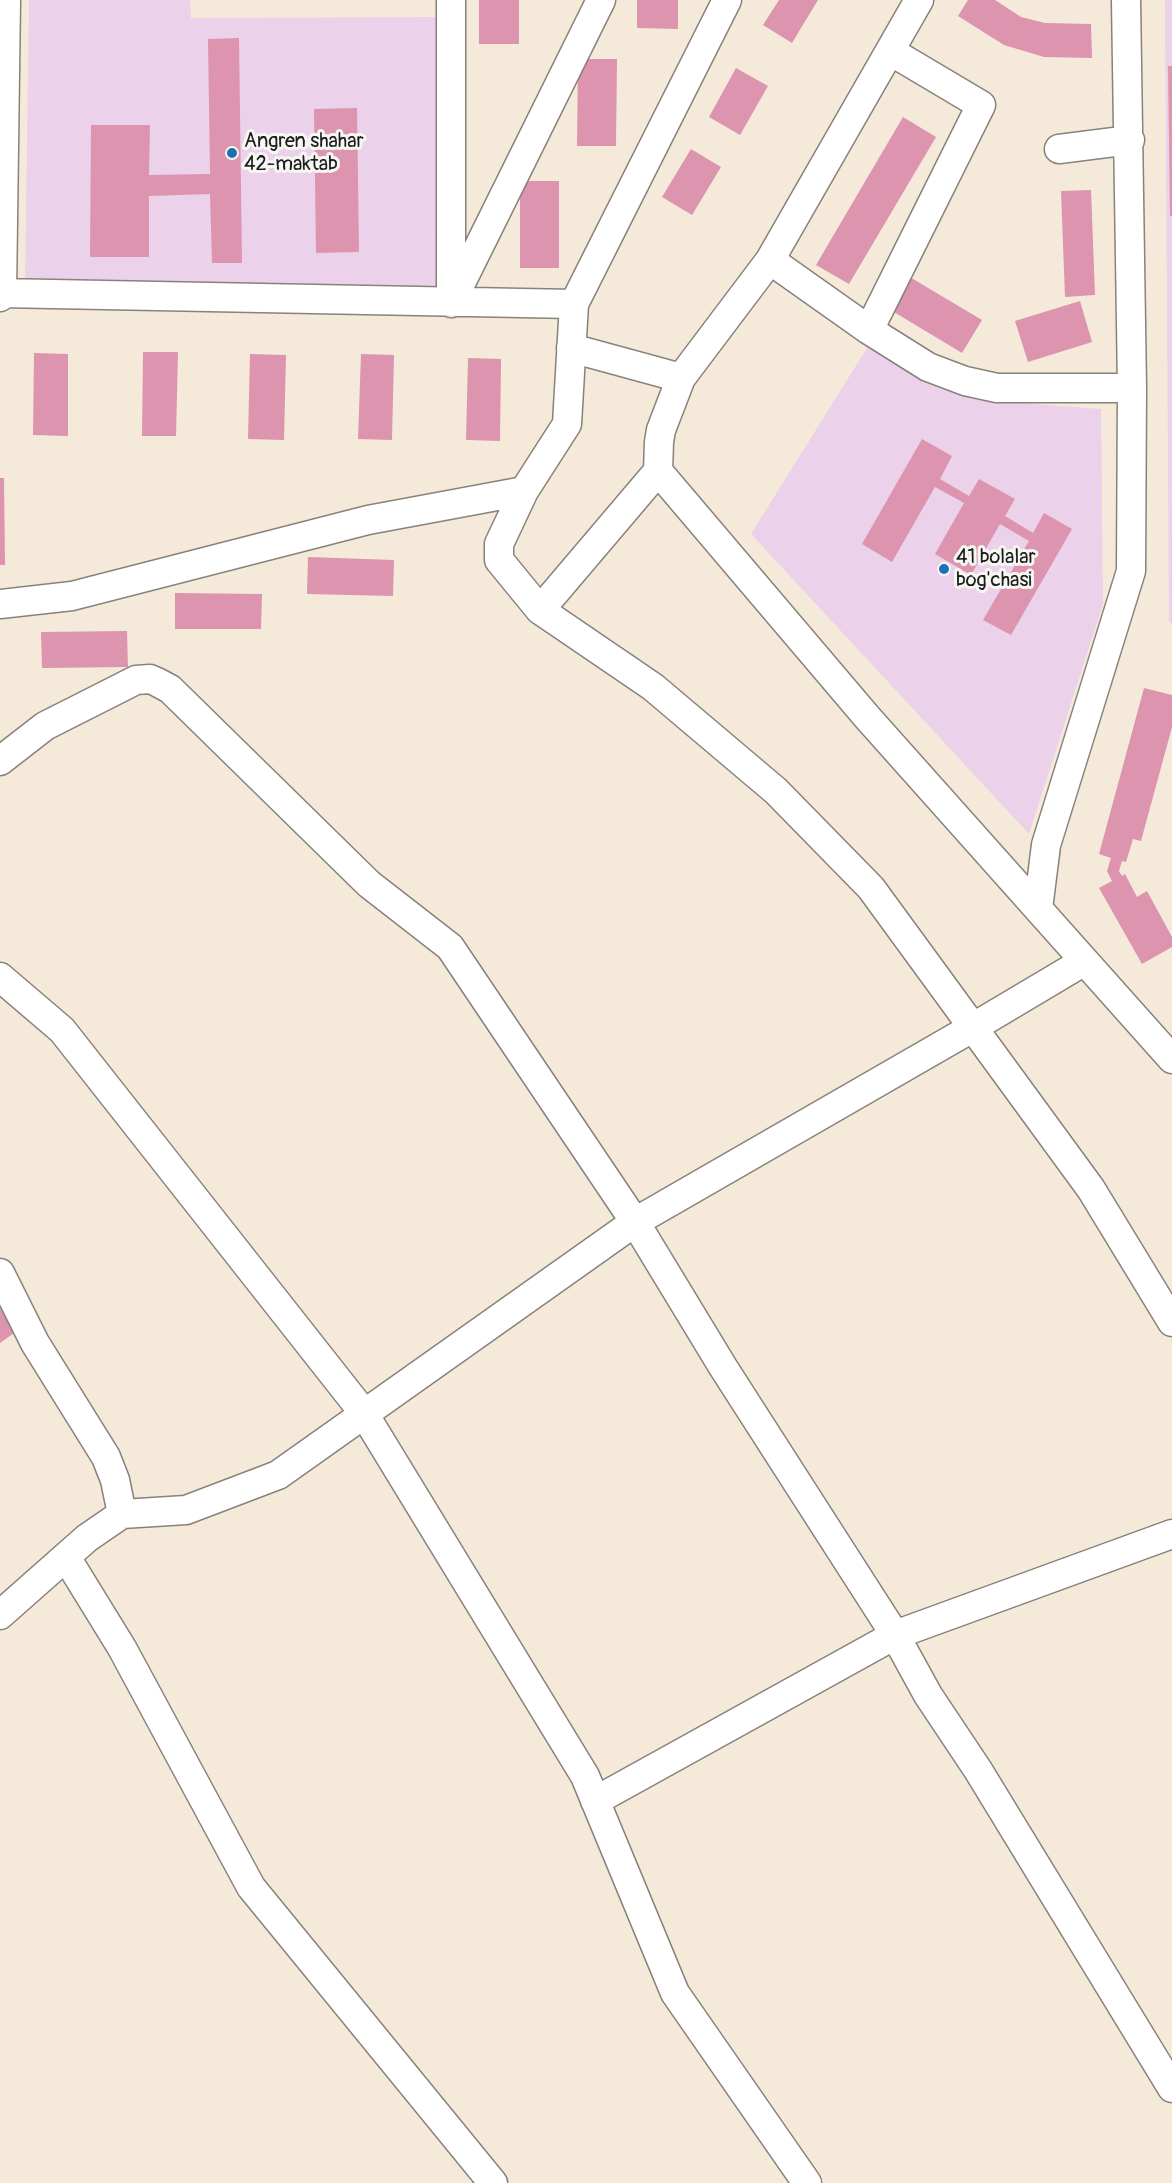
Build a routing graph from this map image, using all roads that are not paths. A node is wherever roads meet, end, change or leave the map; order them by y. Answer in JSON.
{"nodes":[{"id":1,"x":6,"y":0,"type":"edge"},
{"id":2,"x":451,"y":0,"type":"edge"},
{"id":3,"x":601,"y":0,"type":"edge"},
{"id":4,"x":727,"y":0,"type":"edge"},
{"id":5,"x":919,"y":0,"type":"edge"},
{"id":6,"x":1126,"y":0,"type":"edge"},
{"id":7,"x":890,"y":51,"type":"junction"},
{"id":8,"x":1130,"y":140,"type":"junction"},
{"id":9,"x":1059,"y":149,"type":"dead end"},
{"id":10,"x":770,"y":260,"type":"junction"},
{"id":11,"x":1,"y":295,"type":"edge"},
{"id":12,"x":451,"y":303,"type":"junction"},
{"id":13,"x":574,"y":304,"type":"junction"},
{"id":14,"x":868,"y":330,"type":"junction"},
{"id":15,"x":571,"y":348,"type":"junction"},
{"id":16,"x":681,"y":378,"type":"junction"},
{"id":17,"x":1132,"y":388,"type":"junction"},
{"id":18,"x":658,"y":471,"type":"junction"},
{"id":19,"x":524,"y":491,"type":"junction"},
{"id":20,"x":0,"y":604,"type":"edge"},
{"id":21,"x":540,"y":610,"type":"junction"},
{"id":22,"x":0,"y":761,"type":"edge"},
{"id":23,"x":1038,"y":909,"type":"junction"},
{"id":24,"x":1083,"y":962,"type":"junction"},
{"id":25,"x":0,"y":977,"type":"edge"},
{"id":26,"x":972,"y":1028,"type":"junction"},
{"id":27,"x":1172,"y":1059,"type":"edge"},
{"id":28,"x":636,"y":1222,"type":"junction"},
{"id":29,"x":0,"y":1273,"type":"edge"},
{"id":30,"x":1172,"y":1322,"type":"edge"},
{"id":31,"x":363,"y":1412,"type":"junction"},
{"id":32,"x":122,"y":1514,"type":"junction"},
{"id":33,"x":1172,"y":1534,"type":"edge"},
{"id":34,"x":66,"y":1557,"type":"junction"},
{"id":35,"x":0,"y":1614,"type":"edge"},
{"id":36,"x":895,"y":1635,"type":"junction"},
{"id":37,"x":595,"y":1801,"type":"junction"},
{"id":38,"x":1171,"y":2082,"type":"edge"},
{"id":39,"x":494,"y":2183,"type":"edge"},
{"id":40,"x":807,"y":2183,"type":"edge"}],
"edges":[{"from":1,"to":11,"type":"street"},
{"from":2,"to":12,"type":"street"},
{"from":3,"to":12,"type":"street"},
{"from":4,"to":13,"type":"street"},
{"from":5,"to":7,"type":"street"},
{"from":6,"to":8,"type":"street"},
{"from":7,"to":10,"type":"street"},
{"from":7,"to":14,"type":"street"},
{"from":8,"to":9,"type":"street"},
{"from":8,"to":17,"type":"street"},
{"from":10,"to":14,"type":"street"},
{"from":10,"to":16,"type":"street"},
{"from":11,"to":12,"type":"street"},
{"from":12,"to":13,"type":"street"},
{"from":13,"to":15,"type":"street"},
{"from":14,"to":17,"type":"street"},
{"from":15,"to":16,"type":"street"},
{"from":15,"to":19,"type":"street"},
{"from":16,"to":18,"type":"street"},
{"from":17,"to":23,"type":"street"},
{"from":18,"to":21,"type":"street"},
{"from":18,"to":23,"type":"street"},
{"from":19,"to":20,"type":"street"},
{"from":19,"to":21,"type":"street"},
{"from":21,"to":26,"type":"street"},
{"from":22,"to":28,"type":"street"},
{"from":23,"to":24,"type":"street"},
{"from":24,"to":26,"type":"street"},
{"from":24,"to":27,"type":"street"},
{"from":25,"to":31,"type":"street"},
{"from":26,"to":28,"type":"street"},
{"from":26,"to":30,"type":"street"},
{"from":28,"to":31,"type":"street"},
{"from":28,"to":36,"type":"street"},
{"from":29,"to":32,"type":"street"},
{"from":31,"to":32,"type":"street"},
{"from":31,"to":37,"type":"street"},
{"from":32,"to":34,"type":"street"},
{"from":33,"to":36,"type":"street"},
{"from":34,"to":35,"type":"street"},
{"from":34,"to":39,"type":"street"},
{"from":36,"to":37,"type":"street"},
{"from":36,"to":38,"type":"street"},
{"from":37,"to":40,"type":"street"}]}
